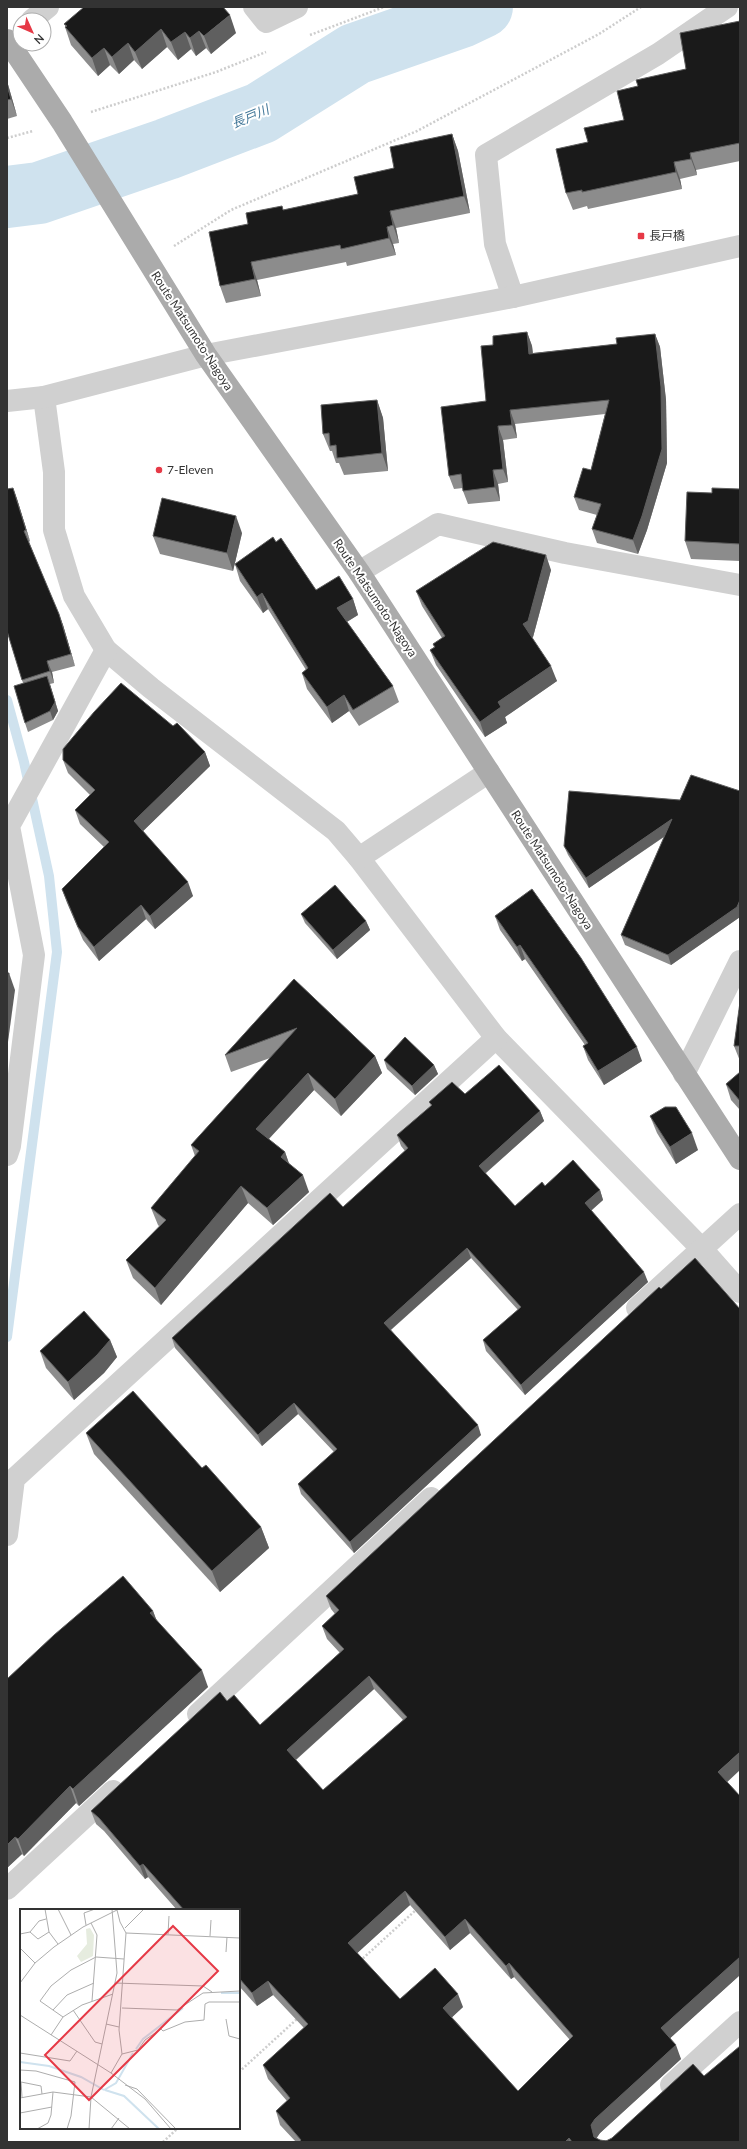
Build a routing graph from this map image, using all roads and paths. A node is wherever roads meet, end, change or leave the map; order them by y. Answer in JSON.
{"nodes":[{"id":1,"x":254,"y":7,"type":"edge"},
{"id":2,"x":297,"y":7,"type":"edge"},
{"id":3,"x":384,"y":7,"type":"edge"},
{"id":4,"x":641,"y":7,"type":"edge"},
{"id":5,"x":727,"y":7,"type":"edge"},
{"id":6,"x":304,"y":38,"type":"dead end"},
{"id":7,"x":7,"y":40,"type":"edge"},
{"id":8,"x":267,"y":52,"type":"dead end"},
{"id":9,"x":62,"y":122,"type":"junction"},
{"id":10,"x":7,"y":138,"type":"edge"},
{"id":11,"x":740,"y":246,"type":"edge"},
{"id":12,"x":148,"y":262,"type":"junction"},
{"id":13,"x":513,"y":298,"type":"junction"},
{"id":14,"x":206,"y":354,"type":"junction"},
{"id":15,"x":44,"y":397,"type":"junction"},
{"id":16,"x":7,"y":401,"type":"edge"},
{"id":17,"x":359,"y":572,"type":"junction"},
{"id":18,"x":740,"y":584,"type":"edge"},
{"id":19,"x":106,"y":650,"type":"junction"},
{"id":20,"x":489,"y":772,"type":"junction"},
{"id":21,"x":359,"y":858,"type":"junction"},
{"id":22,"x":740,"y":961,"type":"edge"},
{"id":23,"x":496,"y":1038,"type":"junction"},
{"id":24,"x":684,"y":1074,"type":"junction"},
{"id":25,"x":7,"y":1155,"type":"edge"},
{"id":26,"x":740,"y":1159,"type":"edge"},
{"id":27,"x":740,"y":1214,"type":"edge"},
{"id":28,"x":702,"y":1249,"type":"junction"},
{"id":29,"x":740,"y":1292,"type":"edge"},
{"id":30,"x":620,"y":1324,"type":"edge"},
{"id":31,"x":445,"y":1486,"type":"edge"},
{"id":32,"x":7,"y":1535,"type":"edge"},
{"id":33,"x":182,"y":1728,"type":"edge"},
{"id":34,"x":130,"y":1776,"type":"edge"},
{"id":35,"x":7,"y":1890,"type":"edge"},
{"id":36,"x":422,"y":1904,"type":"edge"},
{"id":37,"x":357,"y":1964,"type":"edge"},
{"id":38,"x":298,"y":2018,"type":"edge"},
{"id":39,"x":736,"y":2034,"type":"edge"},
{"id":40,"x":240,"y":2071,"type":"edge"},
{"id":41,"x":654,"y":2101,"type":"edge"},
{"id":42,"x":177,"y":2129,"type":"edge"},
{"id":43,"x":162,"y":2142,"type":"edge"}],
"edges":[{"from":1,"to":2,"type":"street"},
{"from":3,"to":6,"type":"path"},
{"from":4,"to":12,"type":"path"},
{"from":5,"to":13,"type":"street"},
{"from":7,"to":9,"type":"main road","name":"Route Matsumoto-Nagoya"},
{"from":8,"to":9,"type":"path"},
{"from":9,"to":10,"type":"path"},
{"from":9,"to":12,"type":"main road","name":"Route Matsumoto-Nagoya"},
{"from":11,"to":13,"type":"street"},
{"from":12,"to":14,"type":"main road","name":"Route Matsumoto-Nagoya"},
{"from":13,"to":14,"type":"street"},
{"from":14,"to":15,"type":"street"},
{"from":14,"to":17,"type":"main road","name":"Route Matsumoto-Nagoya"},
{"from":15,"to":16,"type":"street"},
{"from":15,"to":19,"type":"street"},
{"from":17,"to":18,"type":"street"},
{"from":17,"to":20,"type":"main road","name":"Route Matsumoto-Nagoya"},
{"from":19,"to":21,"type":"street"},
{"from":19,"to":25,"type":"street"},
{"from":20,"to":21,"type":"street"},
{"from":20,"to":24,"type":"main road","name":"Route Matsumoto-Nagoya"},
{"from":21,"to":23,"type":"street"},
{"from":22,"to":24,"type":"street"},
{"from":23,"to":28,"type":"street"},
{"from":23,"to":32,"type":"street"},
{"from":24,"to":26,"type":"main road","name":"Route Matsumoto-Nagoya"},
{"from":27,"to":28,"type":"street"},
{"from":28,"to":29,"type":"street"},
{"from":28,"to":30,"type":"street"},
{"from":31,"to":33,"type":"street"},
{"from":34,"to":35,"type":"street"},
{"from":36,"to":37,"type":"path"},
{"from":38,"to":40,"type":"path"},
{"from":39,"to":41,"type":"street"},
{"from":42,"to":43,"type":"path"}]}
